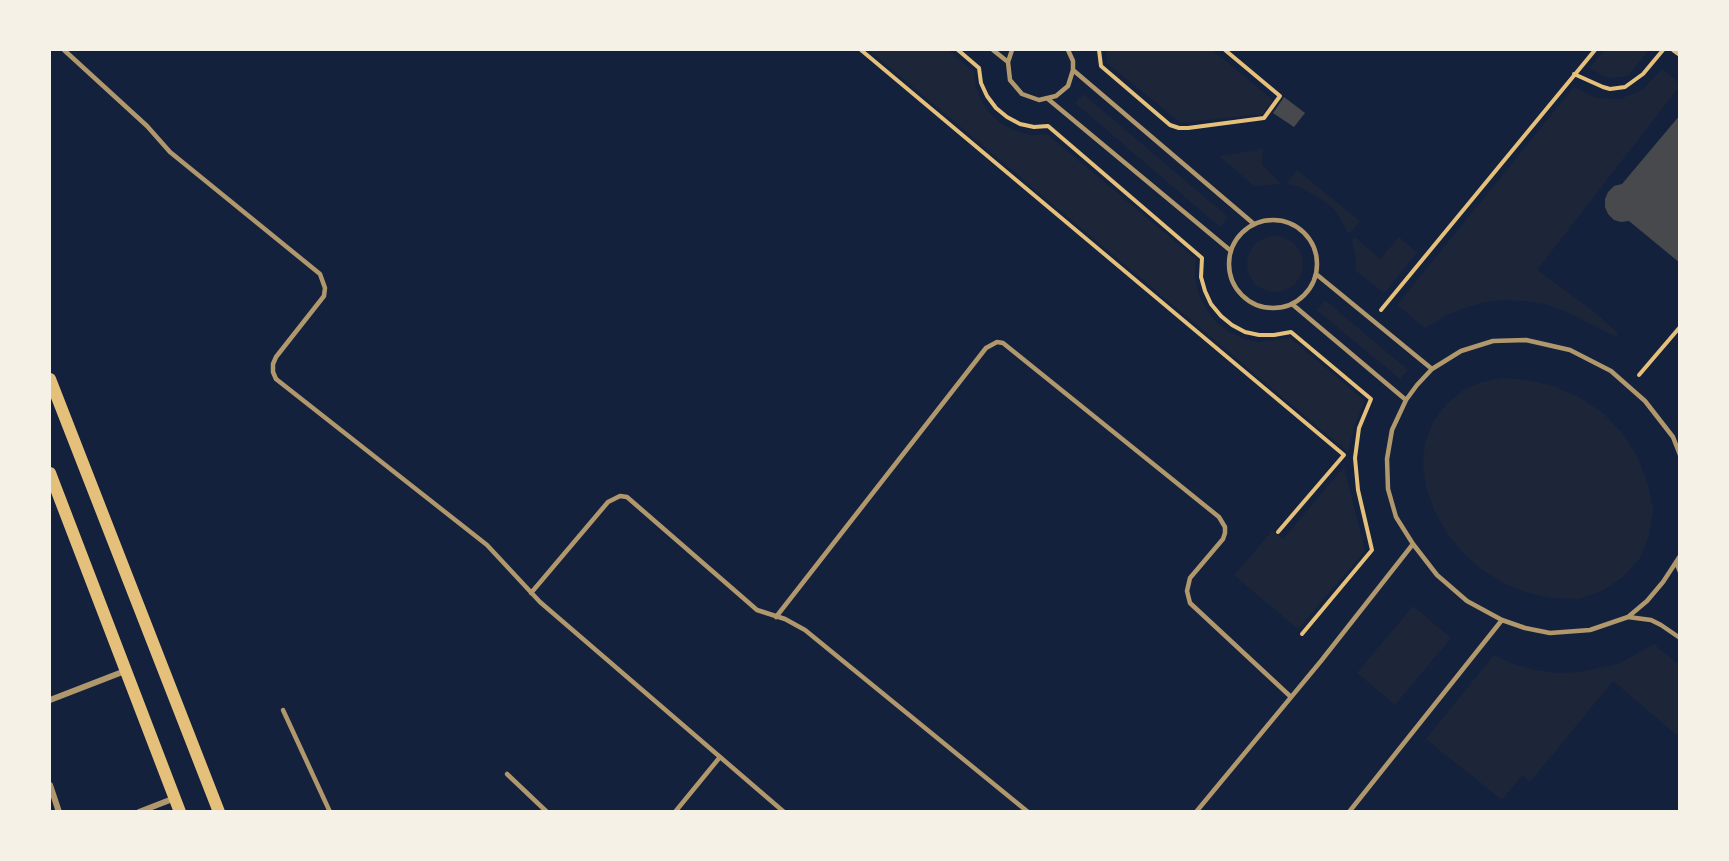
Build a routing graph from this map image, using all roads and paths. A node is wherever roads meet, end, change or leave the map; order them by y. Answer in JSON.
{"nodes":[{"id":1,"x":64,"y":50,"type":"edge"},
{"id":2,"x":861,"y":50,"type":"edge"},
{"id":3,"x":958,"y":50,"type":"edge"},
{"id":4,"x":993,"y":50,"type":"edge"},
{"id":5,"x":1012,"y":50,"type":"edge"},
{"id":6,"x":1068,"y":50,"type":"edge"},
{"id":7,"x":1099,"y":50,"type":"edge"},
{"id":8,"x":1225,"y":50,"type":"edge"},
{"id":9,"x":1595,"y":50,"type":"edge"},
{"id":10,"x":1663,"y":50,"type":"edge"},
{"id":11,"x":1673,"y":50,"type":"edge"},
{"id":12,"x":1680,"y":55,"type":"edge"},
{"id":13,"x":1008,"y":62,"type":"junction"},
{"id":14,"x":1073,"y":70,"type":"junction"},
{"id":15,"x":1574,"y":74,"type":"junction"},
{"id":16,"x":1048,"y":99,"type":"junction"},
{"id":17,"x":1254,"y":224,"type":"junction"},
{"id":18,"x":1231,"y":252,"type":"junction"},
{"id":19,"x":1316,"y":274,"type":"junction"},
{"id":20,"x":1292,"y":304,"type":"junction"},
{"id":21,"x":1373,"y":320,"type":"junction"},
{"id":22,"x":1680,"y":327,"type":"edge"},
{"id":23,"x":1432,"y":369,"type":"junction"},
{"id":24,"x":50,"y":379,"type":"edge"},
{"id":25,"x":1629,"y":388,"type":"junction"},
{"id":26,"x":1406,"y":400,"type":"junction"},
{"id":27,"x":1680,"y":455,"type":"edge"},
{"id":28,"x":50,"y":473,"type":"edge"},
{"id":29,"x":1278,"y":532,"type":"dead end"},
{"id":30,"x":1413,"y":544,"type":"junction"},
{"id":31,"x":1678,"y":559,"type":"edge"},
{"id":32,"x":1680,"y":572,"type":"edge"},
{"id":33,"x":531,"y":593,"type":"junction"},
{"id":34,"x":1628,"y":616,"type":"junction"},
{"id":35,"x":776,"y":617,"type":"junction"},
{"id":36,"x":1502,"y":620,"type":"junction"},
{"id":37,"x":1302,"y":634,"type":"dead end"},
{"id":38,"x":1680,"y":638,"type":"edge"},
{"id":39,"x":126,"y":670,"type":"junction"},
{"id":40,"x":1291,"y":697,"type":"junction"},
{"id":41,"x":50,"y":700,"type":"edge"},
{"id":42,"x":283,"y":710,"type":"dead end"},
{"id":43,"x":720,"y":757,"type":"junction"},
{"id":44,"x":507,"y":774,"type":"dead end"},
{"id":45,"x":50,"y":785,"type":"edge"},
{"id":46,"x":174,"y":798,"type":"junction"},
{"id":47,"x":59,"y":812,"type":"edge"},
{"id":48,"x":139,"y":812,"type":"edge"},
{"id":49,"x":180,"y":812,"type":"edge"},
{"id":50,"x":219,"y":812,"type":"edge"},
{"id":51,"x":330,"y":812,"type":"edge"},
{"id":52,"x":547,"y":812,"type":"edge"},
{"id":53,"x":675,"y":812,"type":"edge"},
{"id":54,"x":784,"y":812,"type":"edge"},
{"id":55,"x":1028,"y":812,"type":"edge"},
{"id":56,"x":1196,"y":812,"type":"edge"},
{"id":57,"x":1349,"y":812,"type":"edge"}],
"edges":[{"from":1,"to":33,"type":"lane"},
{"from":2,"to":29,"type":"path"},
{"from":3,"to":37,"type":"path"},
{"from":4,"to":13,"type":"lane"},
{"from":5,"to":13,"type":"lane"},
{"from":6,"to":14,"type":"lane"},
{"from":7,"to":8,"type":"path"},
{"from":9,"to":15,"type":"path"},
{"from":10,"to":15,"type":"path"},
{"from":11,"to":12,"type":"path"},
{"from":13,"to":16,"type":"lane"},
{"from":14,"to":16,"type":"lane"},
{"from":14,"to":17,"type":"lane"},
{"from":15,"to":21,"type":"path"},
{"from":16,"to":18,"type":"lane"},
{"from":17,"to":18,"type":"lane"},
{"from":17,"to":19,"type":"lane"},
{"from":18,"to":20,"type":"lane"},
{"from":19,"to":20,"type":"lane"},
{"from":19,"to":21,"type":"lane"},
{"from":20,"to":26,"type":"lane"},
{"from":21,"to":23,"type":"lane"},
{"from":22,"to":25,"type":"path"},
{"from":23,"to":25,"type":"lane"},
{"from":23,"to":26,"type":"lane"},
{"from":24,"to":50,"type":"main road"},
{"from":25,"to":27,"type":"lane"},
{"from":26,"to":30,"type":"lane"},
{"from":28,"to":39,"type":"main road"},
{"from":30,"to":36,"type":"lane"},
{"from":30,"to":40,"type":"lane"},
{"from":31,"to":32,"type":"lane"},
{"from":31,"to":34,"type":"lane"},
{"from":33,"to":35,"type":"lane"},
{"from":33,"to":43,"type":"lane"},
{"from":34,"to":36,"type":"lane"},
{"from":34,"to":38,"type":"lane"},
{"from":35,"to":40,"type":"lane"},
{"from":35,"to":55,"type":"lane"},
{"from":36,"to":57,"type":"lane"},
{"from":39,"to":41,"type":"street"},
{"from":39,"to":46,"type":"main road"},
{"from":40,"to":56,"type":"lane"},
{"from":42,"to":51,"type":"lane"},
{"from":43,"to":53,"type":"lane"},
{"from":43,"to":54,"type":"lane"},
{"from":44,"to":52,"type":"lane"},
{"from":45,"to":47,"type":"street"},
{"from":46,"to":48,"type":"street"},
{"from":46,"to":49,"type":"main road"}]}
